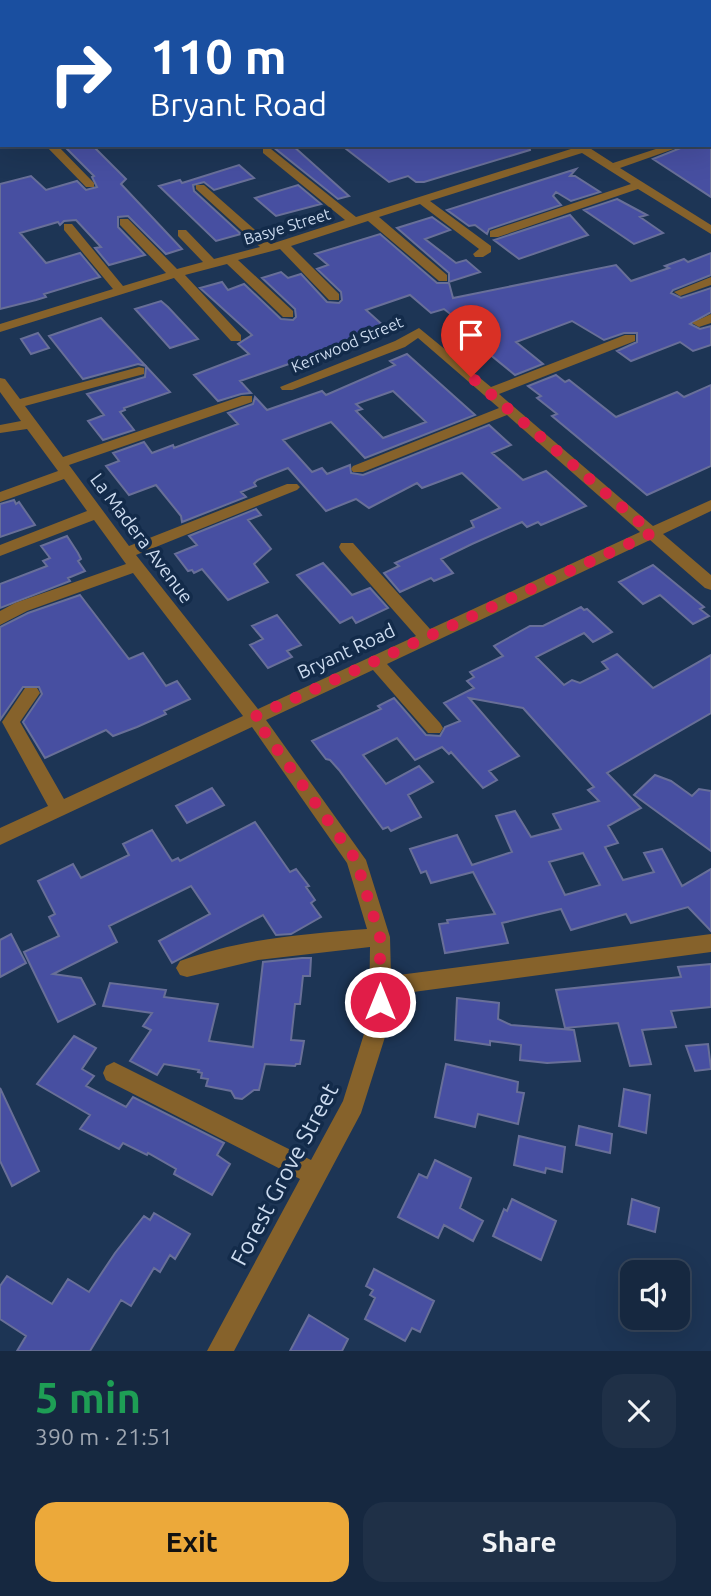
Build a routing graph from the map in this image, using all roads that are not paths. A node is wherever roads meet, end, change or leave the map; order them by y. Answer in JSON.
{"nodes":[{"id":1,"x":52,"y":147,"type":"edge"},
{"id":2,"x":579,"y":147,"type":"edge"},
{"id":3,"x":674,"y":147,"type":"edge"},
{"id":4,"x":267,"y":151,"type":"dead end"},
{"id":5,"x":611,"y":167,"type":"junction"},
{"id":6,"x":90,"y":185,"type":"dead end"},
{"id":7,"x":639,"y":185,"type":"junction"},
{"id":8,"x":200,"y":187,"type":"dead end"},
{"id":9,"x":421,"y":200,"type":"junction"},
{"id":10,"x":370,"y":216,"type":"junction"},
{"id":11,"x":353,"y":221,"type":"junction"},
{"id":12,"x":124,"y":222,"type":"dead end"},
{"id":13,"x":68,"y":227,"type":"dead end"},
{"id":14,"x":711,"y":230,"type":"edge"},
{"id":15,"x":182,"y":233,"type":"dead end"},
{"id":16,"x":494,"y":234,"type":"dead end"},
{"id":17,"x":282,"y":244,"type":"junction"},
{"id":18,"x":268,"y":248,"type":"junction"},
{"id":19,"x":479,"y":254,"type":"dead end"},
{"id":20,"x":230,"y":260,"type":"junction"},
{"id":21,"x":213,"y":265,"type":"junction"},
{"id":22,"x":175,"y":273,"type":"junction"},
{"id":23,"x":443,"y":278,"type":"dead end"},
{"id":24,"x":711,"y":281,"type":"edge"},
{"id":25,"x":121,"y":290,"type":"junction"},
{"id":26,"x":680,"y":292,"type":"dead end"},
{"id":27,"x":334,"y":297,"type":"dead end"},
{"id":28,"x":288,"y":314,"type":"dead end"},
{"id":29,"x":0,"y":328,"type":"edge"},
{"id":30,"x":236,"y":338,"type":"dead end"},
{"id":31,"x":630,"y":338,"type":"dead end"},
{"id":32,"x":605,"y":358,"type":"dead end"},
{"id":33,"x":139,"y":371,"type":"dead end"},
{"id":34,"x":0,"y":382,"type":"edge"},
{"id":35,"x":287,"y":387,"type":"dead end"},
{"id":36,"x":247,"y":399,"type":"dead end"},
{"id":37,"x":497,"y":401,"type":"junction"},
{"id":38,"x":16,"y":404,"type":"junction"},
{"id":39,"x":31,"y":424,"type":"junction"},
{"id":40,"x":0,"y":429,"type":"edge"},
{"id":41,"x":63,"y":468,"type":"junction"},
{"id":42,"x":358,"y":469,"type":"dead end"},
{"id":43,"x":292,"y":487,"type":"dead end"},
{"id":44,"x":0,"y":497,"type":"edge"},
{"id":45,"x":711,"y":505,"type":"edge"},
{"id":46,"x":97,"y":513,"type":"junction"},
{"id":47,"x":652,"y":533,"type":"junction"},
{"id":48,"x":347,"y":547,"type":"dead end"},
{"id":49,"x":0,"y":551,"type":"edge"},
{"id":50,"x":131,"y":560,"type":"junction"},
{"id":51,"x":711,"y":584,"type":"edge"},
{"id":52,"x":0,"y":619,"type":"edge"},
{"id":53,"x":427,"y":637,"type":"junction"},
{"id":54,"x":375,"y":661,"type":"junction"},
{"id":55,"x":31,"y":693,"type":"dead end"},
{"id":56,"x":254,"y":717,"type":"junction"},
{"id":57,"x":434,"y":728,"type":"dead end"},
{"id":58,"x":60,"y":808,"type":"junction"},
{"id":59,"x":0,"y":837,"type":"edge"},
{"id":60,"x":380,"y":937,"type":"junction"},
{"id":61,"x":711,"y":943,"type":"edge"},
{"id":62,"x":187,"y":968,"type":"dead end"},
{"id":63,"x":380,"y":987,"type":"junction"},
{"id":64,"x":114,"y":1073,"type":"dead end"},
{"id":65,"x":316,"y":1175,"type":"junction"},
{"id":66,"x":220,"y":1351,"type":"edge"}],
"edges":[{"from":1,"to":6,"type":"street"},
{"from":2,"to":5,"type":"street"},
{"from":2,"to":9,"type":"street","name":"Basye Street"},
{"from":3,"to":5,"type":"street"},
{"from":4,"to":11,"type":"street"},
{"from":5,"to":7,"type":"street"},
{"from":7,"to":14,"type":"street"},
{"from":7,"to":16,"type":"street"},
{"from":8,"to":18,"type":"street"},
{"from":9,"to":10,"type":"street","name":"Basye Street"},
{"from":9,"to":19,"type":"street"},
{"from":10,"to":11,"type":"street","name":"Basye Street"},
{"from":10,"to":23,"type":"street"},
{"from":11,"to":17,"type":"street","name":"Basye Street"},
{"from":12,"to":22,"type":"street"},
{"from":13,"to":25,"type":"street"},
{"from":15,"to":21,"type":"street"},
{"from":17,"to":18,"type":"street","name":"Basye Street"},
{"from":17,"to":27,"type":"street"},
{"from":18,"to":20,"type":"street","name":"Basye Street"},
{"from":20,"to":21,"type":"street","name":"Basye Street"},
{"from":20,"to":28,"type":"street"},
{"from":21,"to":22,"type":"street","name":"Basye Street"},
{"from":22,"to":25,"type":"street","name":"Basye Street"},
{"from":22,"to":30,"type":"street"},
{"from":24,"to":26,"type":"street"},
{"from":25,"to":29,"type":"street","name":"Basye Street"},
{"from":31,"to":37,"type":"street"},
{"from":32,"to":37,"type":"street"},
{"from":33,"to":38,"type":"street"},
{"from":34,"to":38,"type":"street","name":"La Madera Avenue"},
{"from":35,"to":37,"type":"street","name":"Kerrwood Street"},
{"from":36,"to":41,"type":"street"},
{"from":37,"to":42,"type":"street"},
{"from":37,"to":47,"type":"street"},
{"from":38,"to":39,"type":"street","name":"La Madera Avenue"},
{"from":39,"to":40,"type":"street"},
{"from":39,"to":41,"type":"street","name":"La Madera Avenue"},
{"from":41,"to":44,"type":"street"},
{"from":41,"to":46,"type":"street","name":"La Madera Avenue"},
{"from":43,"to":50,"type":"street"},
{"from":45,"to":47,"type":"street","name":"Bryant Road"},
{"from":46,"to":49,"type":"street"},
{"from":46,"to":50,"type":"street","name":"La Madera Avenue"},
{"from":47,"to":51,"type":"street"},
{"from":47,"to":53,"type":"street","name":"Bryant Road"},
{"from":48,"to":53,"type":"street"},
{"from":50,"to":52,"type":"street"},
{"from":50,"to":56,"type":"street","name":"La Madera Avenue"},
{"from":53,"to":54,"type":"street","name":"Bryant Road"},
{"from":54,"to":56,"type":"street","name":"Bryant Road"},
{"from":54,"to":57,"type":"street"},
{"from":55,"to":58,"type":"street"},
{"from":56,"to":58,"type":"street","name":"Bryant Road"},
{"from":56,"to":60,"type":"street","name":"Forest Grove Street"},
{"from":58,"to":59,"type":"street","name":"Bryant Road"},
{"from":60,"to":62,"type":"street"},
{"from":60,"to":63,"type":"street","name":"Forest Grove Street"},
{"from":61,"to":63,"type":"street"},
{"from":63,"to":65,"type":"street","name":"Forest Grove Street"},
{"from":64,"to":65,"type":"street"},
{"from":65,"to":66,"type":"street","name":"Forest Grove Street"}]}
